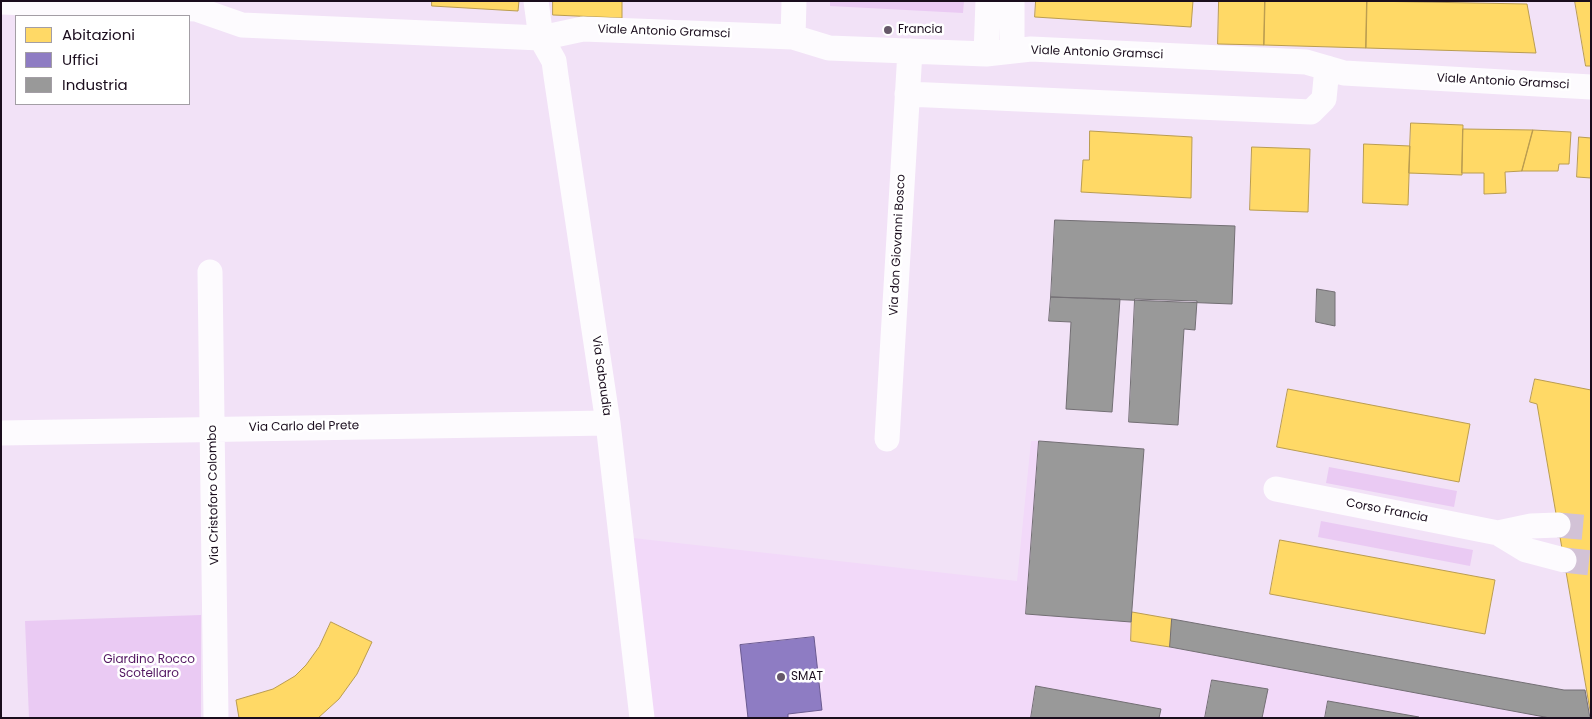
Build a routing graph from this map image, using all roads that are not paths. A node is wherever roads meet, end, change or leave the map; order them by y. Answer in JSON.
{"nodes":[{"id":1,"x":536,"y":1,"type":"edge"},
{"id":2,"x":794,"y":1,"type":"edge"},
{"id":3,"x":988,"y":1,"type":"edge"},
{"id":4,"x":1012,"y":1,"type":"edge"},
{"id":5,"x":1,"y":2,"type":"edge"},
{"id":6,"x":793,"y":37,"type":"junction"},
{"id":7,"x":541,"y":38,"type":"junction"},
{"id":8,"x":910,"y":51,"type":"junction"},
{"id":9,"x":1012,"y":51,"type":"junction"},
{"id":10,"x":986,"y":54,"type":"junction"},
{"id":11,"x":1327,"y":68,"type":"junction"},
{"id":12,"x":1591,"y":87,"type":"edge"},
{"id":13,"x":907,"y":94,"type":"junction"},
{"id":14,"x":210,"y":272,"type":"dead end"},
{"id":15,"x":608,"y":423,"type":"junction"},
{"id":16,"x":213,"y":428,"type":"junction"},
{"id":17,"x":1,"y":433,"type":"edge"},
{"id":18,"x":887,"y":439,"type":"dead end"},
{"id":19,"x":1276,"y":489,"type":"dead end"},
{"id":20,"x":1558,"y":525,"type":"tunnel mouth"},
{"id":21,"x":1498,"y":533,"type":"junction"},
{"id":22,"x":1564,"y":560,"type":"tunnel mouth"},
{"id":23,"x":216,"y":718,"type":"edge"},
{"id":24,"x":642,"y":718,"type":"edge"}],
"edges":[{"from":1,"to":7,"type":"street"},
{"from":2,"to":6,"type":"street"},
{"from":3,"to":10,"type":"street"},
{"from":4,"to":9,"type":"street"},
{"from":5,"to":7,"type":"street","name":"Viale Antonio Gramsci"},
{"from":6,"to":7,"type":"street","name":"Viale Antonio Gramsci"},
{"from":6,"to":8,"type":"street","name":"Viale Antonio Gramsci"},
{"from":7,"to":15,"type":"street","name":"Via Sabaudia"},
{"from":8,"to":10,"type":"street","name":"Viale Antonio Gramsci"},
{"from":8,"to":13,"type":"street","name":"Via don Giovanni Bosco"},
{"from":9,"to":10,"type":"street","name":"Viale Antonio Gramsci"},
{"from":9,"to":11,"type":"street","name":"Viale Antonio Gramsci"},
{"from":11,"to":12,"type":"street","name":"Viale Antonio Gramsci"},
{"from":11,"to":13,"type":"street"},
{"from":13,"to":18,"type":"street","name":"Via don Giovanni Bosco"},
{"from":14,"to":16,"type":"street","name":"Via Cristoforo Colombo"},
{"from":15,"to":16,"type":"street","name":"Via Carlo del Prete"},
{"from":15,"to":24,"type":"street","name":"Via Sabaudia"},
{"from":16,"to":17,"type":"street","name":"Via Carlo del Prete"},
{"from":16,"to":23,"type":"street","name":"Via Cristoforo Colombo"},
{"from":19,"to":21,"type":"street","name":"Corso Francia"},
{"from":20,"to":21,"type":"street","name":"Corso Francia"},
{"from":21,"to":22,"type":"street","name":"Corso Francia"}]}
